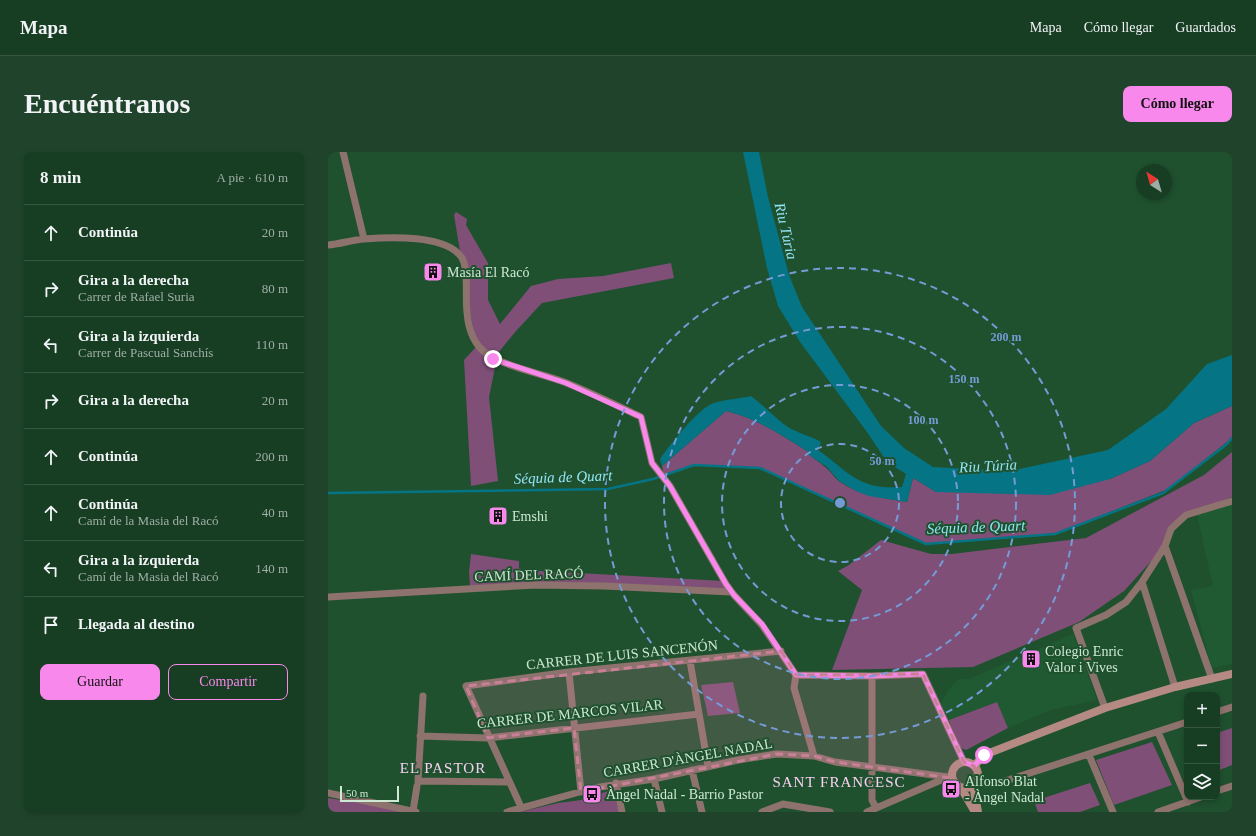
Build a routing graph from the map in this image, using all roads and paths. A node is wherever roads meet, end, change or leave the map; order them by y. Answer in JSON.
{"nodes":[{"id":1,"x":343,"y":152,"type":"edge"},
{"id":2,"x":364,"y":239,"type":"junction"},
{"id":3,"x":328,"y":245,"type":"edge"},
{"id":4,"x":1232,"y":501,"type":"edge"},
{"id":5,"x":1165,"y":546,"type":"junction"},
{"id":6,"x":1142,"y":582,"type":"junction"},
{"id":7,"x":731,"y":592,"type":"junction"},
{"id":8,"x":328,"y":597,"type":"edge"},
{"id":9,"x":781,"y":651,"type":"junction"},
{"id":10,"x":690,"y":661,"type":"junction"},
{"id":11,"x":568,"y":672,"type":"junction"},
{"id":12,"x":1232,"y":674,"type":"edge"},
{"id":13,"x":796,"y":675,"type":"junction"},
{"id":14,"x":872,"y":676,"type":"junction"},
{"id":15,"x":1212,"y":679,"type":"junction"},
{"id":16,"x":1175,"y":687,"type":"junction"},
{"id":17,"x":423,"y":696,"type":"dead end"},
{"id":18,"x":1232,"y":707,"type":"edge"},
{"id":19,"x":1105,"y":708,"type":"junction"},
{"id":20,"x":1220,"y":711,"type":"edge"},
{"id":21,"x":699,"y":714,"type":"junction"},
{"id":22,"x":1184,"y":723,"type":"edge"},
{"id":23,"x":574,"y":728,"type":"junction"},
{"id":24,"x":1158,"y":732,"type":"junction"},
{"id":25,"x":420,"y":736,"type":"junction"},
{"id":26,"x":488,"y":738,"type":"junction"},
{"id":27,"x":1089,"y":755,"type":"junction"},
{"id":28,"x":814,"y":756,"type":"junction"},
{"id":29,"x":964,"y":762,"type":"junction"},
{"id":30,"x":708,"y":766,"type":"junction"},
{"id":31,"x":974,"y":766,"type":"junction"},
{"id":32,"x":874,"y":767,"type":"junction"},
{"id":33,"x":692,"y":770,"type":"junction"},
{"id":34,"x":950,"y":776,"type":"junction"},
{"id":35,"x":654,"y":779,"type":"junction"},
{"id":36,"x":509,"y":782,"type":"junction"},
{"id":37,"x":975,"y":782,"type":"junction"},
{"id":38,"x":616,"y":783,"type":"junction"},
{"id":39,"x":417,"y":784,"type":"junction"},
{"id":40,"x":1232,"y":786,"type":"edge"},
{"id":41,"x":961,"y":788,"type":"junction"},
{"id":42,"x":1220,"y":790,"type":"edge"},
{"id":43,"x":581,"y":792,"type":"junction"},
{"id":44,"x":328,"y":794,"type":"edge"},
{"id":45,"x":1193,"y":800,"type":"edge"},
{"id":46,"x":1188,"y":802,"type":"junction"},
{"id":47,"x":521,"y":807,"type":"junction"},
{"id":48,"x":876,"y":808,"type":"junction"},
{"id":49,"x":414,"y":812,"type":"edge"},
{"id":50,"x":507,"y":812,"type":"edge"},
{"id":51,"x":622,"y":812,"type":"edge"},
{"id":52,"x":662,"y":812,"type":"edge"},
{"id":53,"x":702,"y":812,"type":"edge"},
{"id":54,"x":762,"y":812,"type":"edge"},
{"id":55,"x":830,"y":812,"type":"edge"},
{"id":56,"x":867,"y":812,"type":"edge"},
{"id":57,"x":975,"y":812,"type":"edge"},
{"id":58,"x":978,"y":812,"type":"edge"},
{"id":59,"x":1113,"y":812,"type":"edge"},
{"id":60,"x":1158,"y":812,"type":"edge"}],
"edges":[{"from":1,"to":2,"type":"street"},
{"from":2,"to":3,"type":"street"},
{"from":2,"to":7,"type":"street"},
{"from":4,"to":5,"type":"street"},
{"from":5,"to":6,"type":"street"},
{"from":5,"to":15,"type":"street"},
{"from":6,"to":16,"type":"street"},
{"from":6,"to":19,"type":"street"},
{"from":7,"to":8,"type":"street","name":"CAMÍ DEL RACÓ"},
{"from":7,"to":9,"type":"street"},
{"from":9,"to":10,"type":"street","name":"CARRER DE LUIS SANCENÓN"},
{"from":9,"to":13,"type":"street"},
{"from":10,"to":11,"type":"street","name":"CARRER DE LUIS SANCENÓN"},
{"from":10,"to":21,"type":"street"},
{"from":11,"to":23,"type":"street"},
{"from":11,"to":26,"type":"street","name":"CARRER DE LUIS SANCENÓN"},
{"from":12,"to":15,"type":"street"},
{"from":13,"to":14,"type":"street"},
{"from":13,"to":28,"type":"street"},
{"from":14,"to":29,"type":"street"},
{"from":14,"to":32,"type":"street"},
{"from":15,"to":16,"type":"street"},
{"from":16,"to":19,"type":"street"},
{"from":17,"to":25,"type":"street"},
{"from":18,"to":20,"type":"street"},
{"from":19,"to":31,"type":"street"},
{"from":21,"to":23,"type":"street","name":"CARRER DE MARCOS VILAR"},
{"from":21,"to":30,"type":"street"},
{"from":22,"to":24,"type":"street"},
{"from":23,"to":26,"type":"street","name":"CARRER DE MARCOS VILAR"},
{"from":23,"to":43,"type":"street"},
{"from":24,"to":27,"type":"street"},
{"from":24,"to":46,"type":"street"},
{"from":25,"to":26,"type":"street","name":"CARRER DE MARCOS VILAR"},
{"from":25,"to":39,"type":"street"},
{"from":26,"to":36,"type":"street"},
{"from":27,"to":37,"type":"street"},
{"from":27,"to":59,"type":"street"},
{"from":28,"to":30,"type":"street","name":"CARRER D'ÀNGEL NADAL"},
{"from":28,"to":32,"type":"street","name":"CARRER D'ÀNGEL NADAL"},
{"from":29,"to":31,"type":"street"},
{"from":29,"to":34,"type":"street"},
{"from":30,"to":33,"type":"street","name":"CARRER D'ÀNGEL NADAL"},
{"from":31,"to":37,"type":"street"},
{"from":32,"to":34,"type":"street","name":"CARRER D'ÀNGEL NADAL"},
{"from":32,"to":48,"type":"street"},
{"from":33,"to":35,"type":"street","name":"CARRER D'ÀNGEL NADAL"},
{"from":33,"to":53,"type":"street"},
{"from":34,"to":41,"type":"street"},
{"from":34,"to":48,"type":"street"},
{"from":35,"to":38,"type":"street","name":"CARRER D'ÀNGEL NADAL"},
{"from":35,"to":52,"type":"street"},
{"from":36,"to":39,"type":"street"},
{"from":36,"to":47,"type":"street"},
{"from":37,"to":41,"type":"street"},
{"from":37,"to":58,"type":"street"},
{"from":38,"to":43,"type":"street","name":"CARRER D'ÀNGEL NADAL"},
{"from":38,"to":51,"type":"street"},
{"from":39,"to":49,"type":"street"},
{"from":40,"to":42,"type":"street"},
{"from":41,"to":57,"type":"street"},
{"from":43,"to":47,"type":"street","name":"CARRER D'ÀNGEL NADAL"},
{"from":44,"to":49,"type":"street"},
{"from":45,"to":46,"type":"street"},
{"from":46,"to":60,"type":"street"},
{"from":47,"to":50,"type":"street","name":"CARRER D'ÀNGEL NADAL"},
{"from":48,"to":56,"type":"street"},
{"from":54,"to":55,"type":"street"}]}
